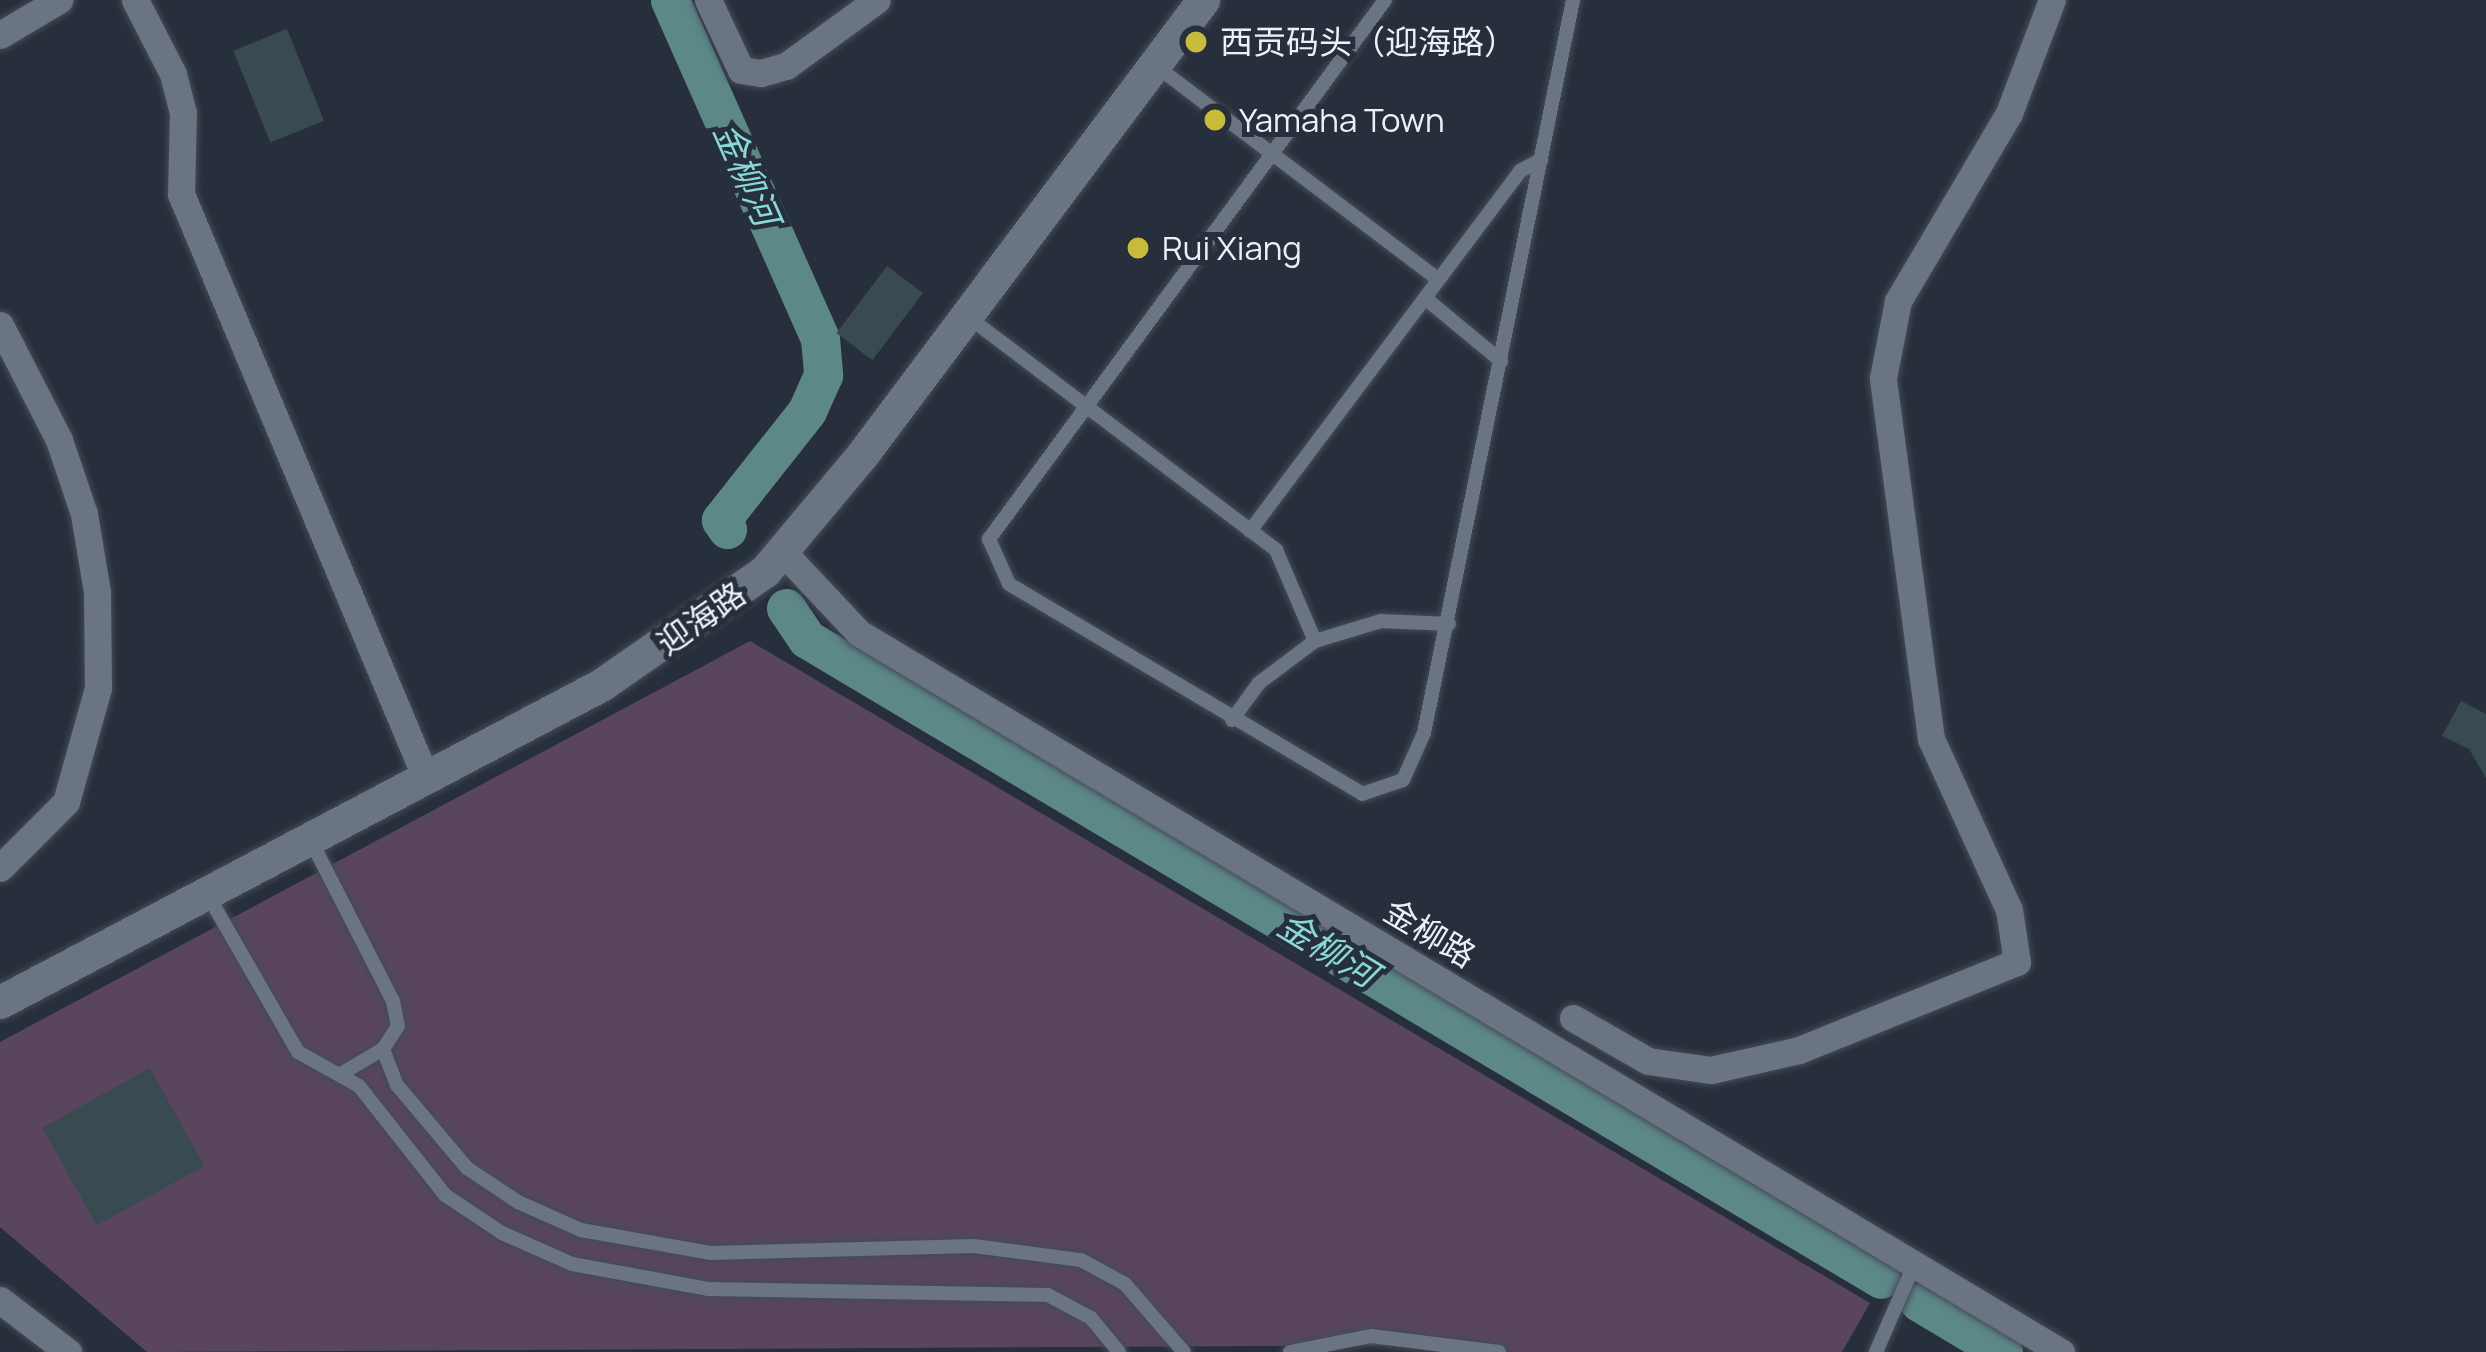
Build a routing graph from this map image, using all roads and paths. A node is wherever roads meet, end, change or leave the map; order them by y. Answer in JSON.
{"nodes":[{"id":1,"x":59,"y":0,"type":"edge"},
{"id":2,"x":135,"y":0,"type":"edge"},
{"id":3,"x":709,"y":0,"type":"edge"},
{"id":4,"x":877,"y":0,"type":"edge"},
{"id":5,"x":1203,"y":0,"type":"edge"},
{"id":6,"x":1385,"y":0,"type":"edge"},
{"id":7,"x":1573,"y":0,"type":"edge"},
{"id":8,"x":2052,"y":0,"type":"edge"},
{"id":9,"x":0,"y":35,"type":"edge"},
{"id":10,"x":1156,"y":66,"type":"junction"},
{"id":11,"x":1273,"y":154,"type":"junction"},
{"id":12,"x":1541,"y":160,"type":"junction"},
{"id":13,"x":1438,"y":279,"type":"junction"},
{"id":14,"x":1424,"y":298,"type":"junction"},
{"id":15,"x":967,"y":316,"type":"junction"},
{"id":16,"x":0,"y":326,"type":"edge"},
{"id":17,"x":1502,"y":361,"type":"junction"},
{"id":18,"x":1082,"y":403,"type":"junction"},
{"id":19,"x":1250,"y":530,"type":"junction"},
{"id":20,"x":782,"y":551,"type":"junction"},
{"id":21,"x":1449,"y":624,"type":"junction"},
{"id":22,"x":1316,"y":641,"type":"junction"},
{"id":23,"x":1232,"y":720,"type":"junction"},
{"id":24,"x":425,"y":776,"type":"junction"},
{"id":25,"x":309,"y":837,"type":"junction"},
{"id":26,"x":0,"y":868,"type":"edge"},
{"id":27,"x":206,"y":892,"type":"junction"},
{"id":28,"x":0,"y":1002,"type":"edge"},
{"id":29,"x":1574,"y":1018,"type":"dead end"},
{"id":30,"x":383,"y":1049,"type":"junction"},
{"id":31,"x":341,"y":1074,"type":"junction"},
{"id":32,"x":1914,"y":1264,"type":"junction"},
{"id":33,"x":0,"y":1300,"type":"edge"},
{"id":34,"x":1170,"y":1332,"type":"junction"},
{"id":35,"x":68,"y":1352,"type":"edge"},
{"id":36,"x":1119,"y":1352,"type":"edge"},
{"id":37,"x":1165,"y":1352,"type":"edge"},
{"id":38,"x":1184,"y":1352,"type":"edge"},
{"id":39,"x":1290,"y":1352,"type":"edge"},
{"id":40,"x":1499,"y":1352,"type":"edge"},
{"id":41,"x":1876,"y":1352,"type":"edge"},
{"id":42,"x":2061,"y":1352,"type":"edge"}],
"edges":[{"from":1,"to":9,"type":"street"},
{"from":2,"to":24,"type":"street"},
{"from":3,"to":4,"type":"street"},
{"from":5,"to":10,"type":"street","name":"迎海路"},
{"from":6,"to":11,"type":"lane"},
{"from":7,"to":12,"type":"lane"},
{"from":8,"to":29,"type":"street"},
{"from":10,"to":11,"type":"lane"},
{"from":10,"to":15,"type":"street","name":"迎海路"},
{"from":11,"to":13,"type":"lane"},
{"from":11,"to":18,"type":"lane"},
{"from":12,"to":13,"type":"lane"},
{"from":12,"to":17,"type":"lane"},
{"from":13,"to":14,"type":"lane"},
{"from":14,"to":17,"type":"lane"},
{"from":14,"to":19,"type":"lane"},
{"from":15,"to":18,"type":"lane"},
{"from":15,"to":20,"type":"street","name":"迎海路"},
{"from":16,"to":26,"type":"street"},
{"from":17,"to":21,"type":"lane"},
{"from":18,"to":19,"type":"lane"},
{"from":18,"to":23,"type":"lane"},
{"from":19,"to":22,"type":"lane"},
{"from":20,"to":24,"type":"street","name":"迎海路"},
{"from":20,"to":32,"type":"street","name":"金柳路"},
{"from":21,"to":22,"type":"lane"},
{"from":21,"to":23,"type":"lane"},
{"from":22,"to":23,"type":"lane"},
{"from":24,"to":25,"type":"street","name":"迎海路"},
{"from":25,"to":27,"type":"street","name":"迎海路"},
{"from":25,"to":30,"type":"lane"},
{"from":27,"to":28,"type":"street","name":"迎海路"},
{"from":27,"to":31,"type":"lane"},
{"from":30,"to":31,"type":"lane"},
{"from":30,"to":34,"type":"lane"},
{"from":31,"to":36,"type":"lane"},
{"from":32,"to":41,"type":"lane"},
{"from":32,"to":42,"type":"street","name":"金柳路"},
{"from":33,"to":35,"type":"street"},
{"from":34,"to":37,"type":"lane"},
{"from":34,"to":38,"type":"lane"},
{"from":39,"to":40,"type":"lane"}]}
